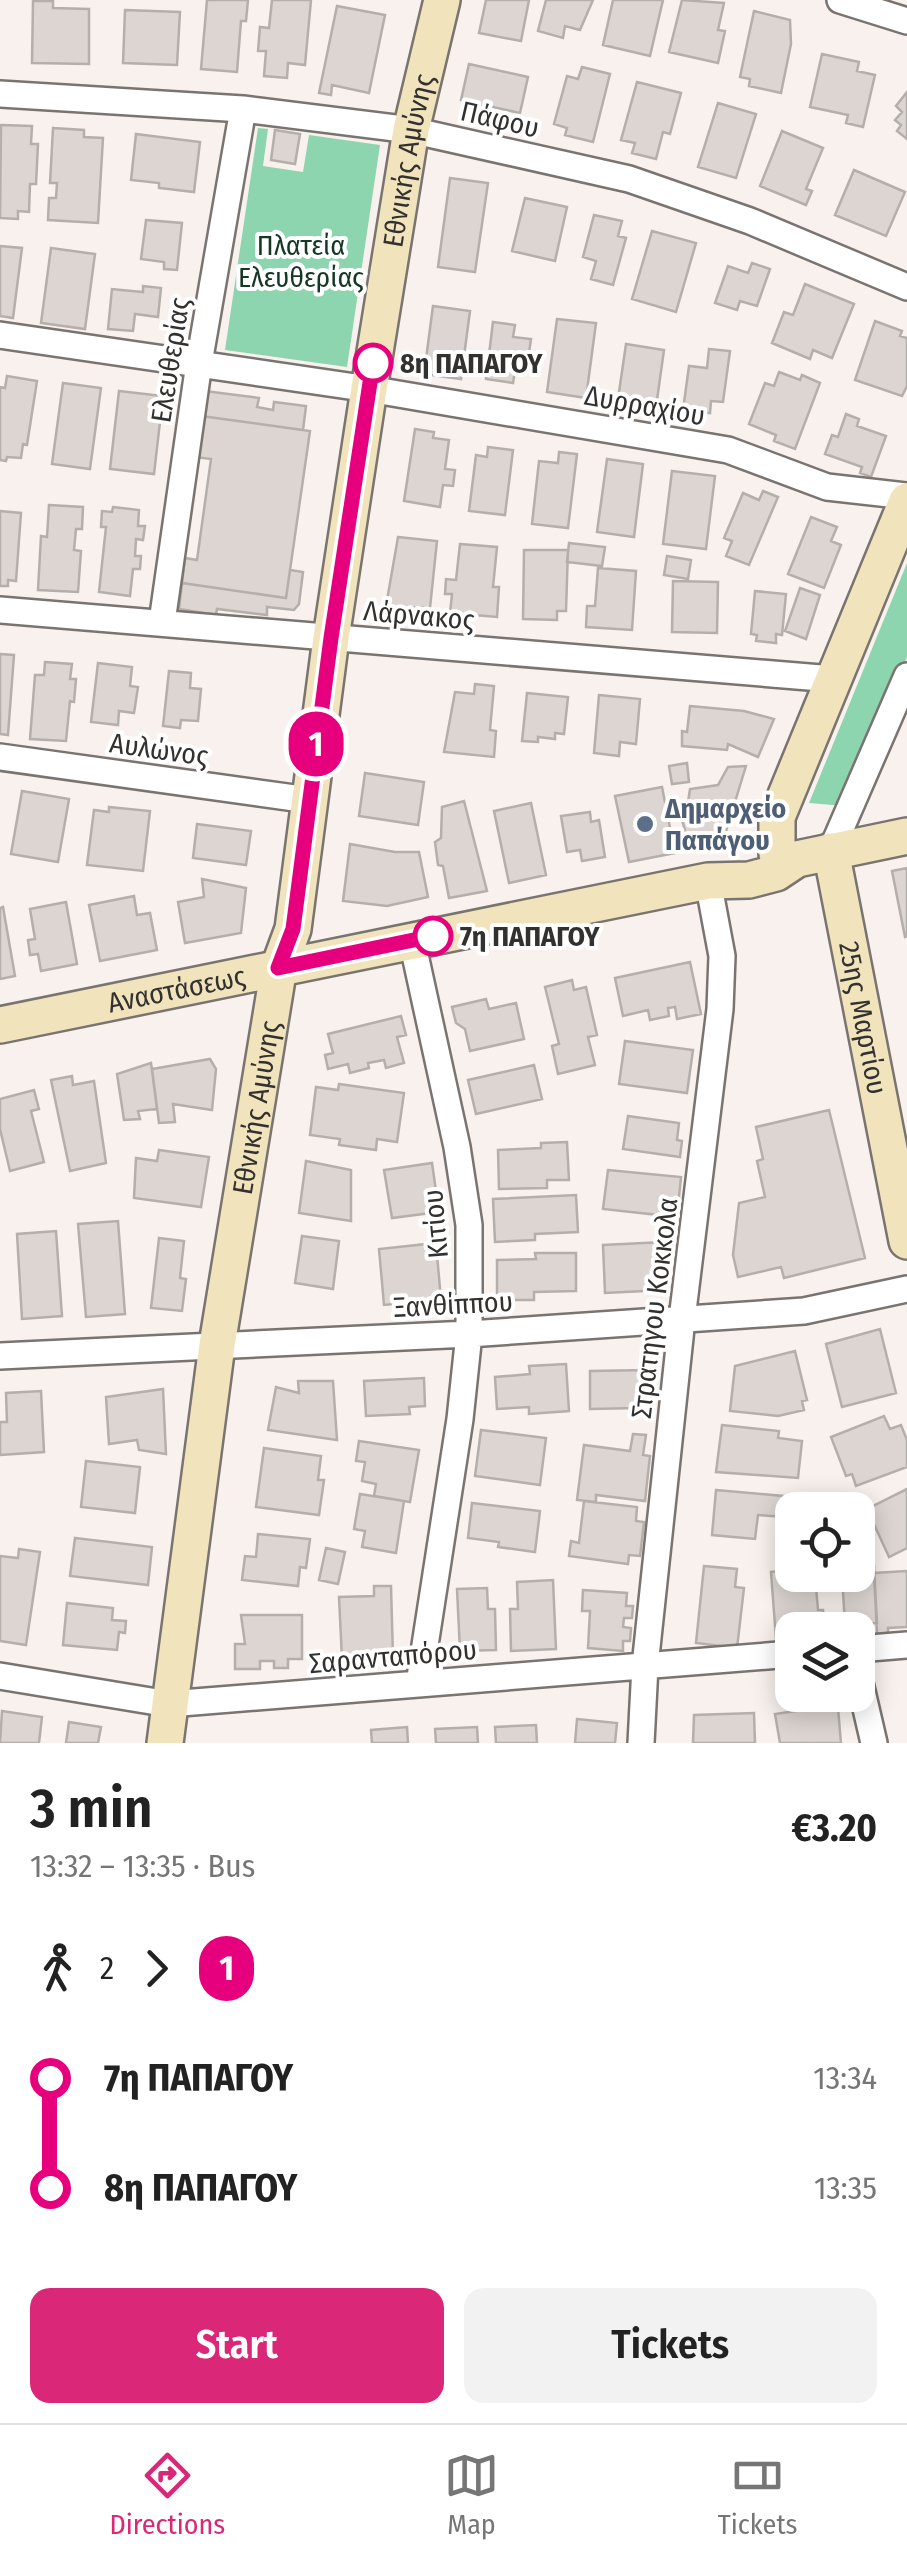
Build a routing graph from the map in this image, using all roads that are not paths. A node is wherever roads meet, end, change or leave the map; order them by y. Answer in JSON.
{"nodes":[{"id":1,"x":442,"y":0,"type":"edge"},
{"id":2,"x":840,"y":0,"type":"edge"},
{"id":3,"x":907,"y":21,"type":"edge"},
{"id":4,"x":0,"y":94,"type":"edge"},
{"id":5,"x":243,"y":108,"type":"junction"},
{"id":6,"x":411,"y":130,"type":"junction"},
{"id":7,"x":907,"y":288,"type":"edge"},
{"id":8,"x":0,"y":335,"type":"edge"},
{"id":9,"x":199,"y":364,"type":"junction"},
{"id":10,"x":369,"y":389,"type":"junction"},
{"id":11,"x":907,"y":498,"type":"edge"},
{"id":12,"x":0,"y":610,"type":"edge"},
{"id":13,"x":162,"y":622,"type":"junction"},
{"id":14,"x":331,"y":638,"type":"junction"},
{"id":15,"x":907,"y":676,"type":"edge"},
{"id":16,"x":834,"y":679,"type":"junction"},
{"id":17,"x":0,"y":758,"type":"edge"},
{"id":18,"x":309,"y":800,"type":"junction"},
{"id":19,"x":907,"y":836,"type":"edge"},
{"id":20,"x":801,"y":855,"type":"junction"},
{"id":21,"x":708,"y":881,"type":"junction"},
{"id":22,"x":412,"y":941,"type":"junction"},
{"id":23,"x":278,"y":968,"type":"junction"},
{"id":24,"x":0,"y":1024,"type":"edge"},
{"id":25,"x":907,"y":1241,"type":"edge"},
{"id":26,"x":907,"y":1289,"type":"edge"},
{"id":27,"x":682,"y":1318,"type":"junction"},
{"id":28,"x":469,"y":1334,"type":"junction"},
{"id":29,"x":217,"y":1345,"type":"junction"},
{"id":30,"x":0,"y":1356,"type":"edge"},
{"id":31,"x":907,"y":1645,"type":"edge"},
{"id":32,"x":875,"y":1648,"type":"edge"},
{"id":33,"x":775,"y":1655,"type":"edge"},
{"id":34,"x":645,"y":1666,"type":"junction"},
{"id":35,"x":0,"y":1676,"type":"edge"},
{"id":36,"x":419,"y":1684,"type":"junction"},
{"id":37,"x":169,"y":1704,"type":"junction"},
{"id":38,"x":867,"y":1712,"type":"edge"},
{"id":39,"x":164,"y":1743,"type":"edge"},
{"id":40,"x":641,"y":1743,"type":"edge"},
{"id":41,"x":874,"y":1743,"type":"edge"}],
"edges":[{"from":1,"to":6,"type":"street","name":"Εθνικής Αμύνης"},
{"from":2,"to":3,"type":"street"},
{"from":4,"to":5,"type":"street","name":"Πάφου"},
{"from":5,"to":6,"type":"street","name":"Πάφου"},
{"from":5,"to":9,"type":"street","name":"Ελευθερίας"},
{"from":6,"to":7,"type":"street","name":"Πάφου"},
{"from":6,"to":10,"type":"street","name":"Εθνικής Αμύνης"},
{"from":8,"to":9,"type":"street"},
{"from":9,"to":10,"type":"street","name":"Δυρραχίου"},
{"from":9,"to":13,"type":"street","name":"Ελευθερίας"},
{"from":10,"to":11,"type":"street","name":"Δυρραχίου"},
{"from":10,"to":14,"type":"street","name":"Εθνικής Αμύνης"},
{"from":11,"to":16,"type":"street","name":"25ης Μαρτίου"},
{"from":12,"to":13,"type":"street","name":"Λάρνακος"},
{"from":13,"to":14,"type":"street","name":"Λάρνακος"},
{"from":14,"to":16,"type":"street","name":"Λάρνακος"},
{"from":14,"to":18,"type":"street","name":"Εθνικής Αμύνης"},
{"from":15,"to":20,"type":"street"},
{"from":16,"to":20,"type":"street","name":"25ης Μαρτίου"},
{"from":17,"to":18,"type":"street","name":"Αυλώνος"},
{"from":18,"to":23,"type":"street","name":"Εθνικής Αμύνης"},
{"from":19,"to":20,"type":"street","name":"Αναστάσεως"},
{"from":20,"to":21,"type":"street","name":"Αναστάσεως"},
{"from":20,"to":25,"type":"street","name":"25ης Μαρτίου"},
{"from":21,"to":22,"type":"street","name":"Αναστάσεως"},
{"from":21,"to":27,"type":"street","name":"Στρατηγου Κοκκολα"},
{"from":22,"to":23,"type":"street","name":"Αναστάσεως"},
{"from":22,"to":28,"type":"street","name":"Κιτίου"},
{"from":23,"to":24,"type":"street","name":"Αναστάσεως"},
{"from":23,"to":29,"type":"street","name":"Εθνικής Αμύνης"},
{"from":26,"to":27,"type":"street","name":"Ξανθίππου"},
{"from":27,"to":28,"type":"street","name":"Ξανθίππου"},
{"from":27,"to":34,"type":"street","name":"Στρατηγου Κοκκολα"},
{"from":28,"to":29,"type":"street","name":"Ξανθίππου"},
{"from":28,"to":36,"type":"street","name":"Κιτίου"},
{"from":29,"to":30,"type":"street","name":"Ξανθίππου"},
{"from":29,"to":37,"type":"street","name":"Εθνικής Αμύνης"},
{"from":31,"to":32,"type":"street"},
{"from":33,"to":34,"type":"street","name":"Σαρανταπόρου"},
{"from":34,"to":36,"type":"street","name":"Σαρανταπόρου"},
{"from":34,"to":40,"type":"street","name":"Στρατηγου Κοκκολα"},
{"from":35,"to":37,"type":"street","name":"Σαρανταπόρου"},
{"from":36,"to":37,"type":"street","name":"Σαρανταπόρου"},
{"from":37,"to":39,"type":"street","name":"Εθνικής Αμύνης"},
{"from":38,"to":41,"type":"street"}]}
